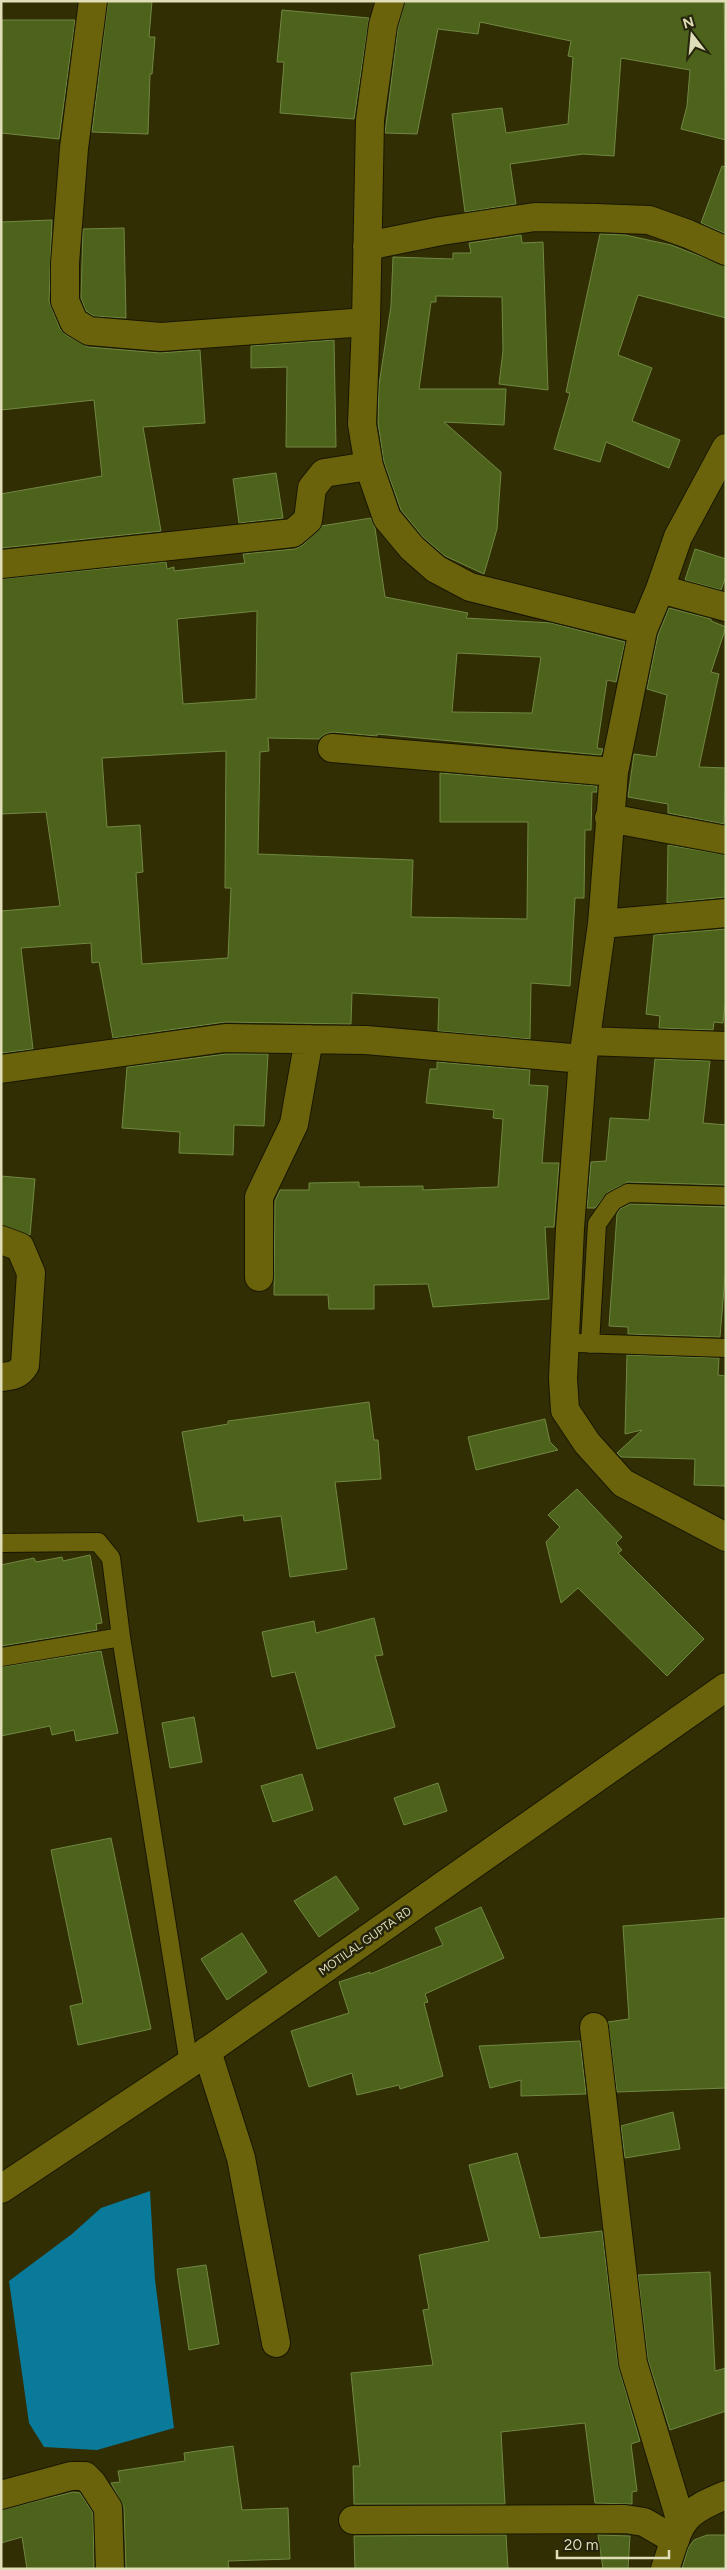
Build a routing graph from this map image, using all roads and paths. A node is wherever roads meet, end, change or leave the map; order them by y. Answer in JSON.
{"nodes":[{"id":1,"x":93,"y":1,"type":"edge"},
{"id":2,"x":390,"y":1,"type":"edge"},
{"id":3,"x":367,"y":246,"type":"junction"},
{"id":4,"x":726,"y":251,"type":"edge"},
{"id":5,"x":366,"y":322,"type":"junction"},
{"id":6,"x":726,"y":448,"type":"edge"},
{"id":7,"x":369,"y":466,"type":"junction"},
{"id":8,"x":1,"y":564,"type":"edge"},
{"id":9,"x":660,"y":589,"type":"junction"},
{"id":10,"x":726,"y":607,"type":"edge"},
{"id":11,"x":642,"y":630,"type":"junction"},
{"id":12,"x":332,"y":748,"type":"dead end"},
{"id":13,"x":614,"y":772,"type":"junction"},
{"id":14,"x":609,"y":818,"type":"junction"},
{"id":15,"x":726,"y":840,"type":"edge"},
{"id":16,"x":726,"y":913,"type":"edge"},
{"id":17,"x":602,"y":924,"type":"junction"},
{"id":18,"x":309,"y":1039,"type":"junction"},
{"id":19,"x":726,"y":1046,"type":"edge"},
{"id":20,"x":584,"y":1050,"type":"junction"},
{"id":21,"x":1,"y":1069,"type":"edge"},
{"id":22,"x":726,"y":1196,"type":"edge"},
{"id":23,"x":1,"y":1240,"type":"edge"},
{"id":24,"x":259,"y":1276,"type":"dead end"},
{"id":25,"x":578,"y":1343,"type":"junction"},
{"id":26,"x":726,"y":1348,"type":"edge"},
{"id":27,"x":1,"y":1377,"type":"edge"},
{"id":28,"x":726,"y":1537,"type":"edge"},
{"id":29,"x":1,"y":1543,"type":"edge"},
{"id":30,"x":121,"y":1637,"type":"junction"},
{"id":31,"x":1,"y":1657,"type":"edge"},
{"id":32,"x":726,"y":1686,"type":"edge"},
{"id":33,"x":594,"y":2027,"type":"dead end"},
{"id":34,"x":198,"y":2058,"type":"junction"},
{"id":35,"x":1,"y":2189,"type":"edge"},
{"id":36,"x":276,"y":2344,"type":"dead end"},
{"id":37,"x":1,"y":2495,"type":"edge"},
{"id":38,"x":726,"y":2495,"type":"edge"},
{"id":39,"x":353,"y":2520,"type":"dead end"},
{"id":40,"x":678,"y":2531,"type":"junction"},
{"id":41,"x":110,"y":2569,"type":"edge"},
{"id":42,"x":666,"y":2569,"type":"edge"}],
"edges":[{"from":1,"to":5,"type":"street"},
{"from":2,"to":3,"type":"street"},
{"from":3,"to":4,"type":"street"},
{"from":3,"to":5,"type":"street"},
{"from":5,"to":7,"type":"street"},
{"from":6,"to":9,"type":"street"},
{"from":7,"to":8,"type":"street"},
{"from":7,"to":11,"type":"street"},
{"from":9,"to":10,"type":"street"},
{"from":9,"to":11,"type":"street"},
{"from":11,"to":13,"type":"street"},
{"from":12,"to":13,"type":"street"},
{"from":13,"to":14,"type":"street"},
{"from":14,"to":15,"type":"street"},
{"from":14,"to":17,"type":"street"},
{"from":16,"to":17,"type":"street"},
{"from":17,"to":20,"type":"street"},
{"from":18,"to":20,"type":"street"},
{"from":18,"to":21,"type":"street"},
{"from":18,"to":24,"type":"street"},
{"from":19,"to":20,"type":"street"},
{"from":20,"to":25,"type":"street"},
{"from":22,"to":25,"type":"lane"},
{"from":23,"to":27,"type":"street"},
{"from":25,"to":26,"type":"lane"},
{"from":25,"to":28,"type":"street"},
{"from":29,"to":30,"type":"lane"},
{"from":30,"to":31,"type":"lane"},
{"from":30,"to":34,"type":"lane"},
{"from":32,"to":34,"type":"street","name":"MOTILAL GUPTA RD"},
{"from":33,"to":40,"type":"street"},
{"from":34,"to":35,"type":"street","name":"MOTILAL GUPTA RD"},
{"from":34,"to":36,"type":"street"},
{"from":37,"to":41,"type":"street"},
{"from":38,"to":40,"type":"street"},
{"from":39,"to":40,"type":"street"},
{"from":40,"to":42,"type":"street"}]}
